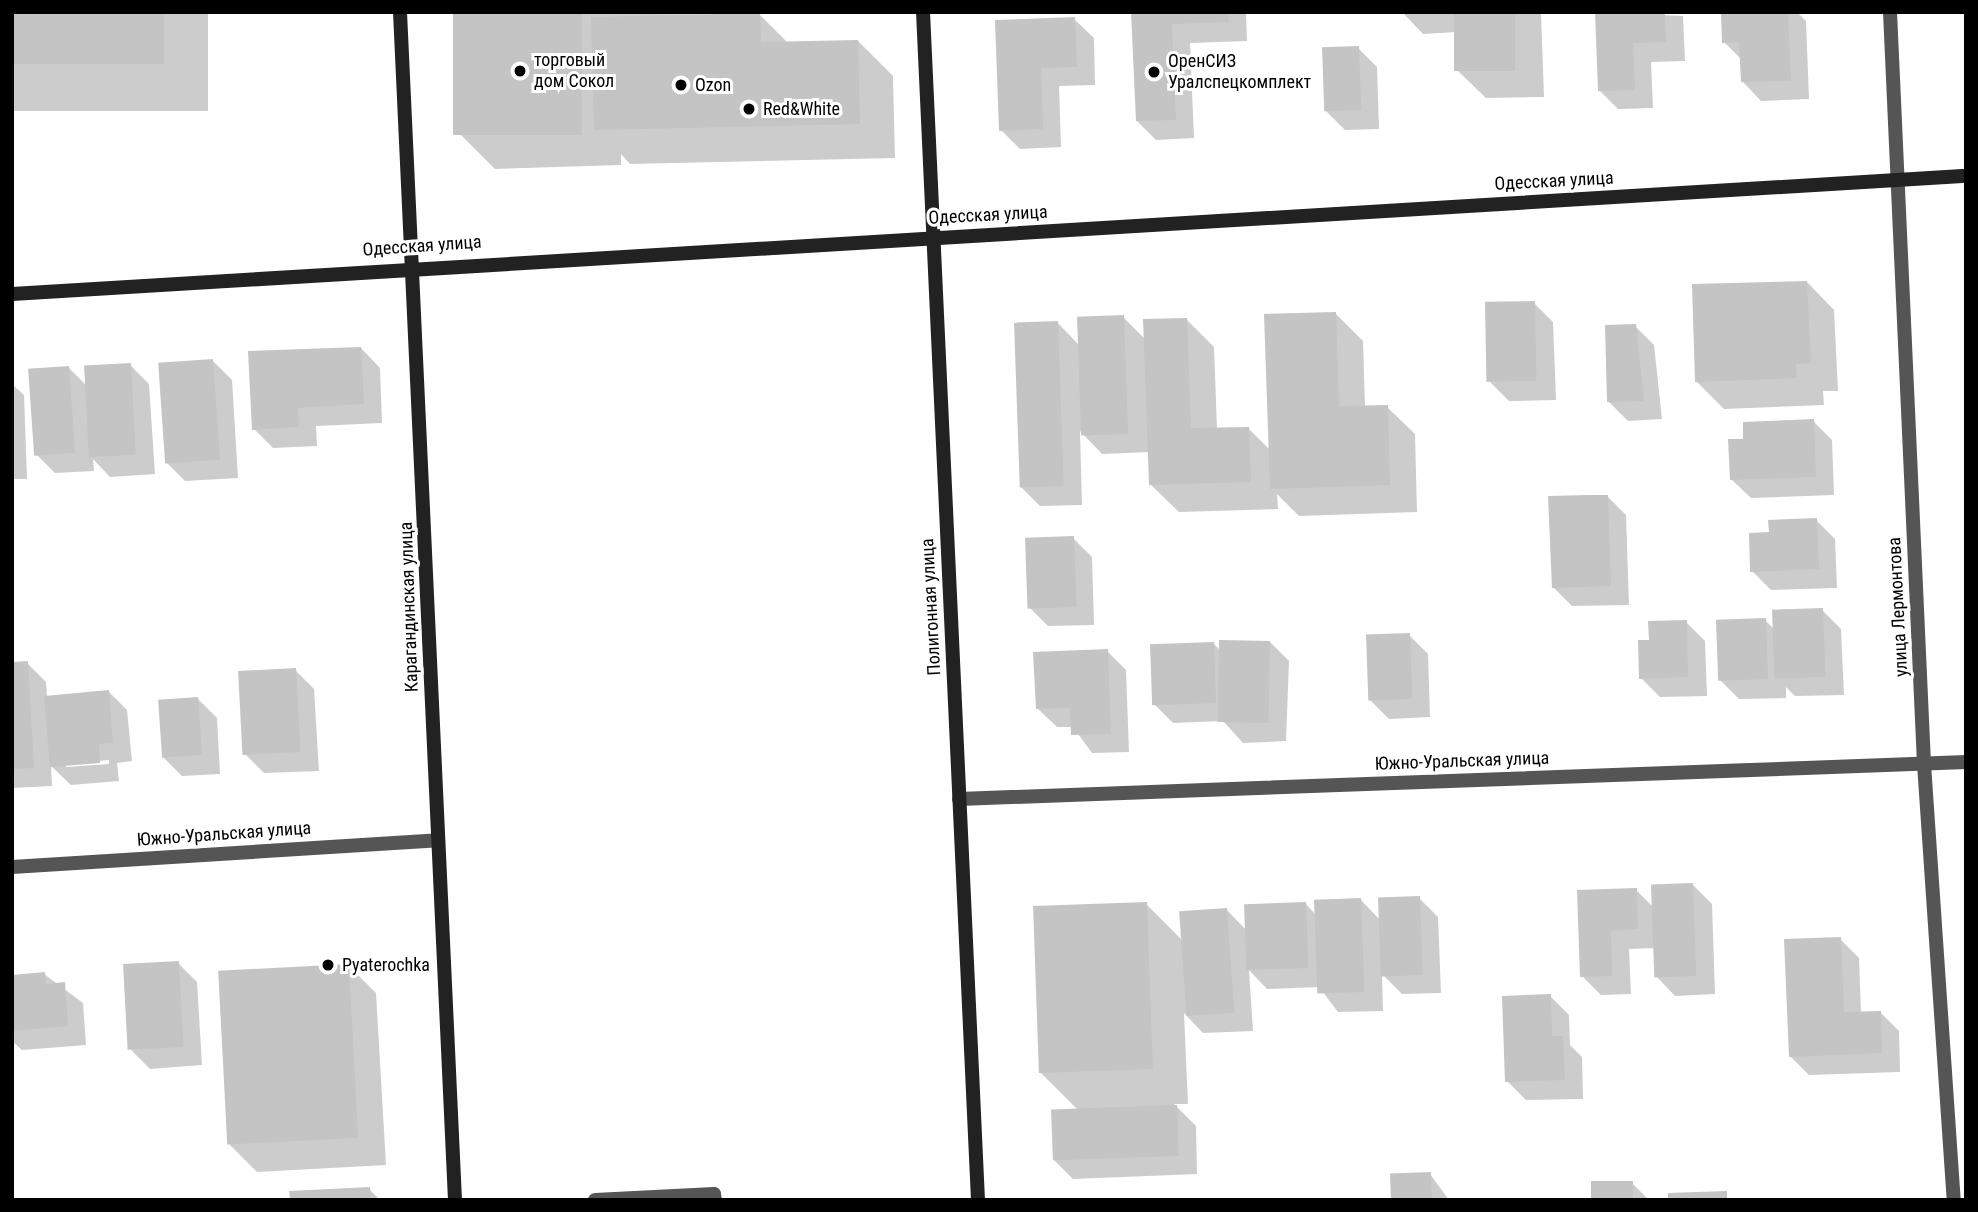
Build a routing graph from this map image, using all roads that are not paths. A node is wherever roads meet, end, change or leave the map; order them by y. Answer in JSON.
{"nodes":[{"id":1,"x":400,"y":12,"type":"edge"},
{"id":2,"x":923,"y":12,"type":"edge"},
{"id":3,"x":1890,"y":12,"type":"edge"},
{"id":4,"x":1966,"y":176,"type":"edge"},
{"id":5,"x":1897,"y":180,"type":"junction"},
{"id":6,"x":934,"y":237,"type":"junction"},
{"id":7,"x":414,"y":266,"type":"junction"},
{"id":8,"x":12,"y":294,"type":"edge"},
{"id":9,"x":1966,"y":762,"type":"edge"},
{"id":10,"x":1924,"y":764,"type":"junction"},
{"id":11,"x":959,"y":799,"type":"junction"},
{"id":12,"x":438,"y":840,"type":"junction"},
{"id":13,"x":12,"y":867,"type":"edge"},
{"id":14,"x":455,"y":1200,"type":"edge"},
{"id":15,"x":594,"y":1200,"type":"edge"},
{"id":16,"x":715,"y":1200,"type":"edge"},
{"id":17,"x":978,"y":1200,"type":"edge"},
{"id":18,"x":1954,"y":1200,"type":"edge"}],
"edges":[{"from":1,"to":7,"type":"main road","name":"Карагандинская улица"},
{"from":2,"to":6,"type":"main road","name":"Полигонная улица"},
{"from":3,"to":5,"type":"street","name":"улица Лермонтова"},
{"from":4,"to":5,"type":"main road","name":"Одесская улица"},
{"from":5,"to":6,"type":"main road","name":"Одесская улица"},
{"from":5,"to":10,"type":"street","name":"улица Лермонтова"},
{"from":6,"to":7,"type":"main road","name":"Одесская улица"},
{"from":6,"to":11,"type":"main road","name":"Полигонная улица"},
{"from":7,"to":8,"type":"main road","name":"Одесская улица"},
{"from":7,"to":12,"type":"main road","name":"Карагандинская улица"},
{"from":9,"to":10,"type":"street","name":"Южно-Уральская улица"},
{"from":10,"to":11,"type":"street","name":"Южно-Уральская улица"},
{"from":10,"to":18,"type":"street","name":"улица Лермонтова"},
{"from":11,"to":17,"type":"main road","name":"Полигонная улица"},
{"from":12,"to":13,"type":"street","name":"Южно-Уральская улица"},
{"from":12,"to":14,"type":"main road","name":"Карагандинская улица"},
{"from":15,"to":16,"type":"street"}]}
